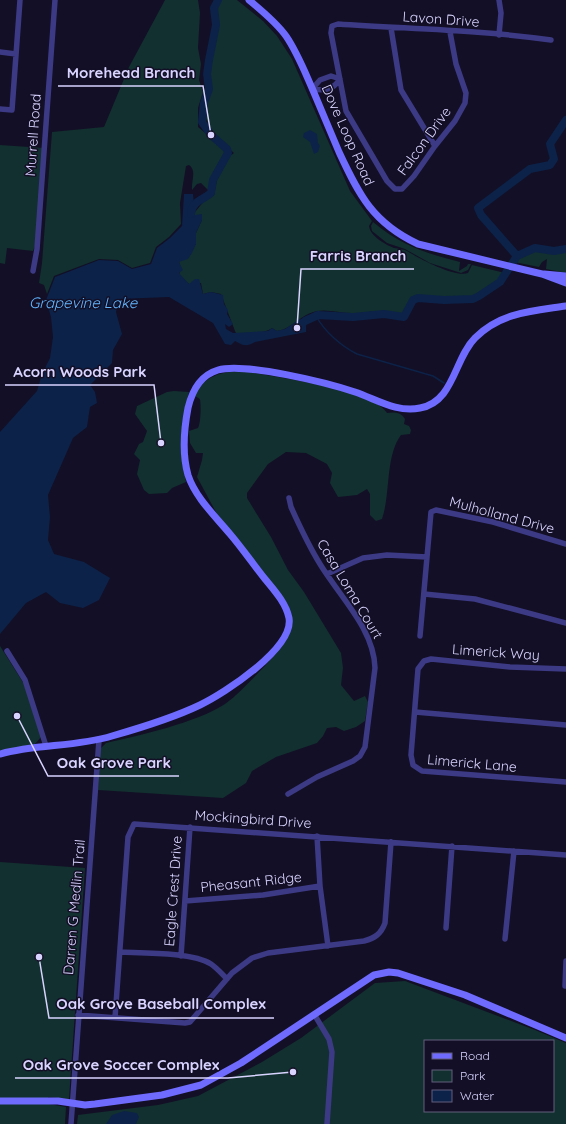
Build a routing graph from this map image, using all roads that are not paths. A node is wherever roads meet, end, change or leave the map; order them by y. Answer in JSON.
{"nodes":[{"id":1,"x":20,"y":0,"type":"edge"},
{"id":2,"x":55,"y":0,"type":"edge"},
{"id":3,"x":249,"y":0,"type":"edge"},
{"id":4,"x":499,"y":1,"type":"edge"},
{"id":5,"x":391,"y":28,"type":"junction"},
{"id":6,"x":450,"y":32,"type":"junction"},
{"id":7,"x":499,"y":35,"type":"junction"},
{"id":8,"x":551,"y":40,"type":"dead end"},
{"id":9,"x":0,"y":52,"type":"edge"},
{"id":10,"x":16,"y":54,"type":"junction"},
{"id":11,"x":340,"y":79,"type":"junction"},
{"id":12,"x":312,"y":89,"type":"junction"},
{"id":13,"x":0,"y":109,"type":"edge"},
{"id":14,"x":435,"y":146,"type":"junction"},
{"id":15,"x":33,"y":271,"type":"dead end"},
{"id":16,"x":542,"y":274,"type":"junction"},
{"id":17,"x":566,"y":276,"type":"edge"},
{"id":18,"x":566,"y":283,"type":"edge"},
{"id":19,"x":566,"y":306,"type":"edge"},
{"id":20,"x":289,"y":498,"type":"dead end"},
{"id":21,"x":566,"y":544,"type":"edge"},
{"id":22,"x":427,"y":557,"type":"junction"},
{"id":23,"x":327,"y":574,"type":"junction"},
{"id":24,"x":424,"y":594,"type":"junction"},
{"id":25,"x":566,"y":623,"type":"edge"},
{"id":26,"x":420,"y":636,"type":"dead end"},
{"id":27,"x":7,"y":651,"type":"dead end"},
{"id":28,"x":424,"y":661,"type":"joint"},
{"id":29,"x":566,"y":669,"type":"edge"},
{"id":30,"x":415,"y":712,"type":"junction"},
{"id":31,"x":566,"y":724,"type":"edge"},
{"id":32,"x":99,"y":740,"type":"junction"},
{"id":33,"x":46,"y":746,"type":"junction"},
{"id":34,"x":0,"y":754,"type":"edge"},
{"id":35,"x":566,"y":782,"type":"edge"},
{"id":36,"x":288,"y":794,"type":"dead end"},
{"id":37,"x":190,"y":827,"type":"junction"},
{"id":38,"x":317,"y":836,"type":"junction"},
{"id":39,"x":392,"y":842,"type":"junction"},
{"id":40,"x":452,"y":846,"type":"junction"},
{"id":41,"x":514,"y":851,"type":"junction"},
{"id":42,"x":566,"y":855,"type":"edge"},
{"id":43,"x":320,"y":886,"type":"junction"},
{"id":44,"x":185,"y":901,"type":"junction"},
{"id":45,"x":446,"y":928,"type":"dead end"},
{"id":46,"x":505,"y":939,"type":"dead end"},
{"id":47,"x":328,"y":946,"type":"junction"},
{"id":48,"x":120,"y":952,"type":"junction"},
{"id":49,"x":181,"y":956,"type":"junction"},
{"id":50,"x":566,"y":962,"type":"edge"},
{"id":51,"x":227,"y":979,"type":"junction"},
{"id":52,"x":565,"y":986,"type":"edge"},
{"id":53,"x":314,"y":1014,"type":"junction"},
{"id":54,"x":78,"y":1015,"type":"junction"},
{"id":55,"x":115,"y":1018,"type":"junction"},
{"id":56,"x":566,"y":1038,"type":"edge"},
{"id":57,"x":0,"y":1101,"type":"edge"},
{"id":58,"x":73,"y":1103,"type":"junction"},
{"id":59,"x":72,"y":1124,"type":"edge"},
{"id":60,"x":327,"y":1124,"type":"edge"}],
"edges":[{"from":1,"to":10,"type":"street"},
{"from":2,"to":15,"type":"street","name":"Murrell Road"},
{"from":3,"to":12,"type":"street","name":"Dove Loop Road"},
{"from":4,"to":7,"type":"street"},
{"from":5,"to":6,"type":"street","name":"Lavon Drive"},
{"from":5,"to":11,"type":"street","name":"Lavon Drive"},
{"from":5,"to":14,"type":"street"},
{"from":6,"to":7,"type":"street","name":"Lavon Drive"},
{"from":6,"to":14,"type":"street","name":"Falcon Drive"},
{"from":7,"to":8,"type":"street","name":"Lavon Drive"},
{"from":9,"to":10,"type":"street"},
{"from":10,"to":13,"type":"street"},
{"from":11,"to":12,"type":"street"},
{"from":11,"to":12,"type":"street"},
{"from":11,"to":14,"type":"street","name":"Falcon Drive"},
{"from":12,"to":16,"type":"street","name":"Dove Loop Road"},
{"from":16,"to":17,"type":"street","name":"Dove Loop Road"},
{"from":16,"to":18,"type":"street","name":"Dove Loop Road"},
{"from":19,"to":32,"type":"street"},
{"from":20,"to":23,"type":"street","name":"Casa Loma Court"},
{"from":21,"to":22,"type":"street","name":"Mulholland Drive"},
{"from":22,"to":23,"type":"street"},
{"from":22,"to":24,"type":"street"},
{"from":23,"to":36,"type":"street","name":"Casa Loma Court"},
{"from":24,"to":25,"type":"street"},
{"from":24,"to":26,"type":"street"},
{"from":27,"to":33,"type":"street"},
{"from":28,"to":29,"type":"street","name":"Limerick Way"},
{"from":28,"to":30,"type":"street","name":"Limerick Lane"},
{"from":30,"to":31,"type":"street"},
{"from":30,"to":35,"type":"street","name":"Limerick Lane"},
{"from":32,"to":33,"type":"street"},
{"from":32,"to":54,"type":"street","name":"Darren G Medlin Trail"},
{"from":33,"to":34,"type":"street"},
{"from":37,"to":38,"type":"street","name":"Mockingbird Drive"},
{"from":37,"to":44,"type":"street","name":"Eagle Crest Drive"},
{"from":37,"to":48,"type":"street","name":"Mockingbird Drive"},
{"from":38,"to":39,"type":"street","name":"Mockingbird Drive"},
{"from":38,"to":43,"type":"street"},
{"from":39,"to":40,"type":"street","name":"Mockingbird Drive"},
{"from":39,"to":47,"type":"street"},
{"from":40,"to":41,"type":"street","name":"Mockingbird Drive"},
{"from":40,"to":45,"type":"street"},
{"from":41,"to":42,"type":"street","name":"Mockingbird Drive"},
{"from":41,"to":46,"type":"street"},
{"from":43,"to":44,"type":"street","name":"Pheasant Ridge"},
{"from":43,"to":47,"type":"street"},
{"from":44,"to":49,"type":"street","name":"Eagle Crest Drive"},
{"from":47,"to":51,"type":"street"},
{"from":48,"to":49,"type":"street"},
{"from":48,"to":55,"type":"street","name":"Mockingbird Drive"},
{"from":49,"to":51,"type":"street"},
{"from":50,"to":52,"type":"street"},
{"from":51,"to":55,"type":"street"},
{"from":53,"to":56,"type":"street"},
{"from":53,"to":58,"type":"street"},
{"from":53,"to":60,"type":"street"},
{"from":54,"to":55,"type":"street"},
{"from":54,"to":58,"type":"street","name":"Darren G Medlin Trail"},
{"from":57,"to":58,"type":"street"},
{"from":58,"to":59,"type":"street","name":"Darren G Medlin Trail"}]}
